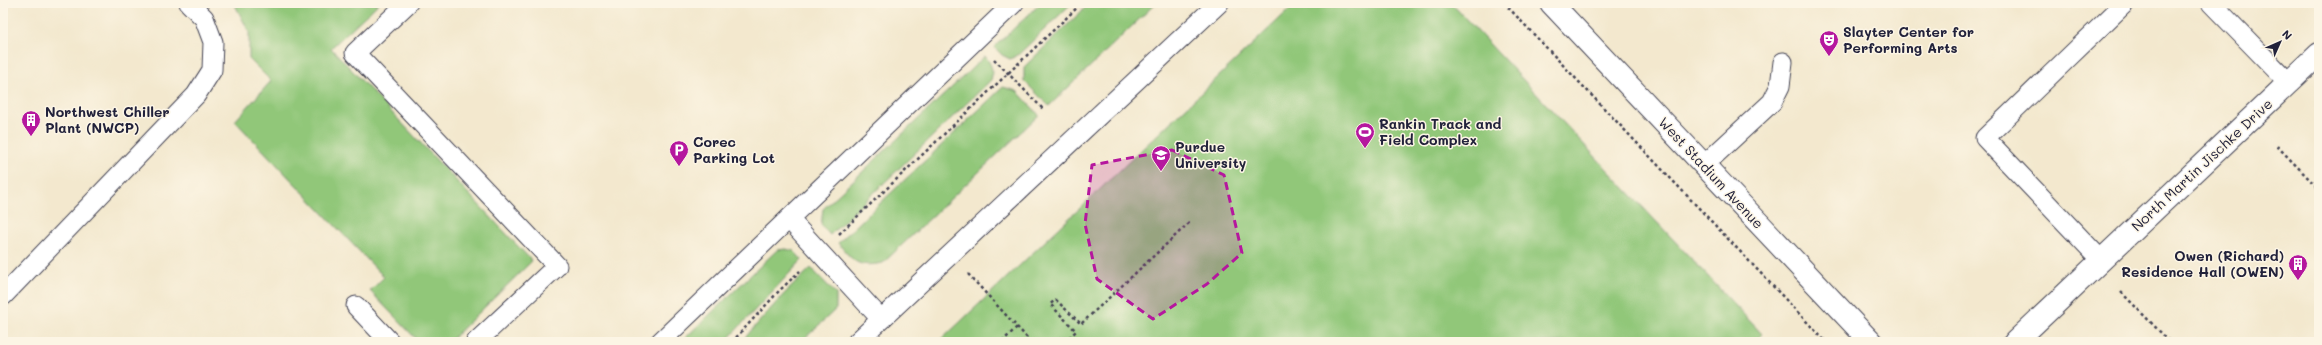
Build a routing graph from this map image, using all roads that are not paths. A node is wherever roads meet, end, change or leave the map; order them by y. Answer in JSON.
{"nodes":[{"id":1,"x":189,"y":3,"type":"edge"},
{"id":2,"x":408,"y":3,"type":"edge"},
{"id":3,"x":1014,"y":3,"type":"edge"},
{"id":4,"x":1219,"y":3,"type":"edge"},
{"id":5,"x":1551,"y":3,"type":"edge"},
{"id":6,"x":2125,"y":3,"type":"edge"},
{"id":7,"x":2211,"y":3,"type":"edge"},
{"id":8,"x":2319,"y":54,"type":"edge"},
{"id":9,"x":1783,"y":62,"type":"dead end"},
{"id":10,"x":2289,"y":83,"type":"junction"},
{"id":11,"x":1704,"y":165,"type":"junction"},
{"id":12,"x":789,"y":219,"type":"junction"},
{"id":13,"x":2101,"y":260,"type":"junction"},
{"id":14,"x":3,"y":296,"type":"edge"},
{"id":15,"x":356,"y":306,"type":"dead end"},
{"id":16,"x":881,"y":319,"type":"junction"},
{"id":17,"x":390,"y":342,"type":"edge"},
{"id":18,"x":476,"y":342,"type":"edge"},
{"id":19,"x":660,"y":342,"type":"edge"},
{"id":20,"x":856,"y":342,"type":"edge"},
{"id":21,"x":1871,"y":342,"type":"edge"},
{"id":22,"x":2015,"y":342,"type":"edge"}],
"edges":[{"from":1,"to":14,"type":"lane"},
{"from":2,"to":18,"type":"lane"},
{"from":3,"to":12,"type":"lane"},
{"from":4,"to":16,"type":"lane"},
{"from":5,"to":11,"type":"street","name":"West Stadium Avenue"},
{"from":6,"to":13,"type":"lane"},
{"from":7,"to":10,"type":"lane"},
{"from":8,"to":10,"type":"street","name":"North Martin Jischke Drive"},
{"from":9,"to":11,"type":"lane"},
{"from":10,"to":13,"type":"street","name":"North Martin Jischke Drive"},
{"from":11,"to":21,"type":"street","name":"West Stadium Avenue"},
{"from":12,"to":16,"type":"lane"},
{"from":12,"to":19,"type":"lane"},
{"from":13,"to":22,"type":"street","name":"North Martin Jischke Drive"},
{"from":15,"to":17,"type":"lane"},
{"from":16,"to":20,"type":"lane"}]}
